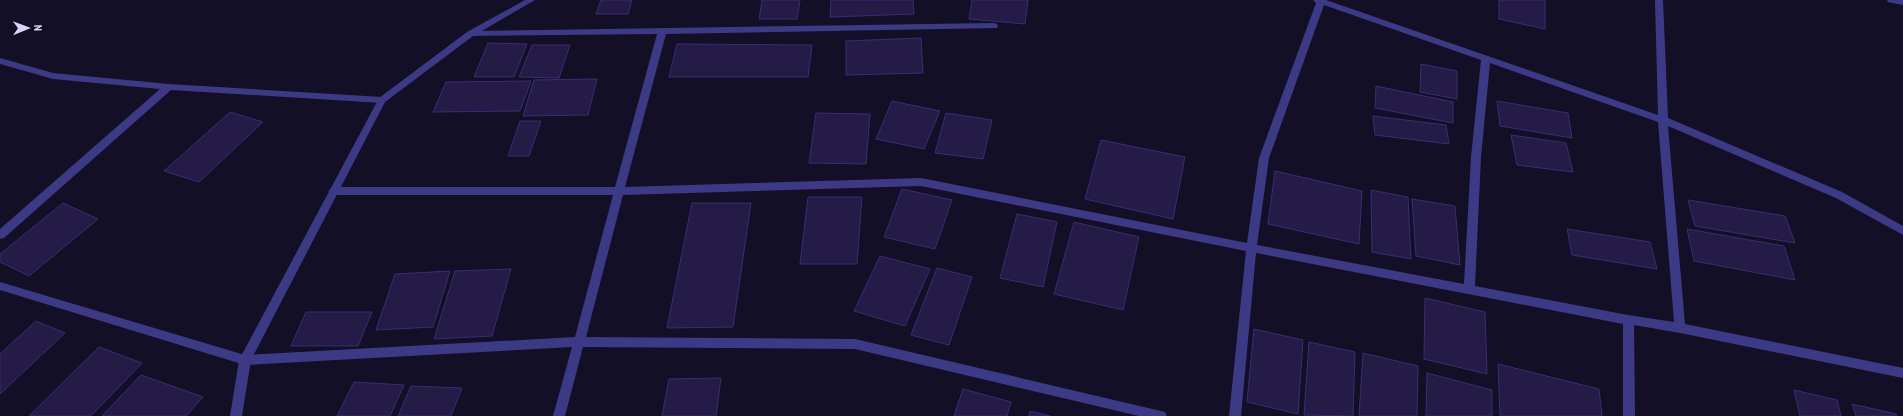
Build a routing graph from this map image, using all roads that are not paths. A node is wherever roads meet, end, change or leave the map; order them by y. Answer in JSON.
{"nodes":[{"id":1,"x":532,"y":0,"type":"edge"},
{"id":2,"x":1659,"y":0,"type":"edge"},
{"id":3,"x":1891,"y":0,"type":"edge"},
{"id":4,"x":1319,"y":1,"type":"edge"},
{"id":5,"x":1903,"y":2,"type":"edge"},
{"id":6,"x":994,"y":26,"type":"dead end"},
{"id":7,"x":662,"y":31,"type":"junction"},
{"id":8,"x":470,"y":34,"type":"junction"},
{"id":9,"x":1486,"y":58,"type":"junction"},
{"id":10,"x":0,"y":61,"type":"edge"},
{"id":11,"x":169,"y":87,"type":"junction"},
{"id":12,"x":382,"y":100,"type":"junction"},
{"id":13,"x":1663,"y":120,"type":"junction"},
{"id":14,"x":333,"y":191,"type":"junction"},
{"id":15,"x":618,"y":191,"type":"junction"},
{"id":16,"x":1903,"y":231,"type":"edge"},
{"id":17,"x":0,"y":235,"type":"edge"},
{"id":18,"x":1251,"y":248,"type":"junction"},
{"id":19,"x":0,"y":286,"type":"edge"},
{"id":20,"x":1469,"y":290,"type":"junction"},
{"id":21,"x":1628,"y":320,"type":"junction"},
{"id":22,"x":1680,"y":328,"type":"junction"},
{"id":23,"x":578,"y":342,"type":"junction"},
{"id":24,"x":245,"y":360,"type":"junction"},
{"id":25,"x":1903,"y":373,"type":"edge"},
{"id":26,"x":236,"y":416,"type":"edge"},
{"id":27,"x":559,"y":416,"type":"edge"},
{"id":28,"x":1161,"y":416,"type":"edge"},
{"id":29,"x":1235,"y":416,"type":"edge"},
{"id":30,"x":1630,"y":416,"type":"edge"}],
"edges":[{"from":1,"to":8,"type":"street"},
{"from":2,"to":13,"type":"street"},
{"from":3,"to":5,"type":"street"},
{"from":4,"to":9,"type":"street"},
{"from":4,"to":18,"type":"street"},
{"from":6,"to":7,"type":"street"},
{"from":7,"to":8,"type":"street"},
{"from":7,"to":15,"type":"street"},
{"from":8,"to":12,"type":"street"},
{"from":9,"to":13,"type":"street"},
{"from":9,"to":20,"type":"street"},
{"from":10,"to":11,"type":"street"},
{"from":11,"to":12,"type":"street"},
{"from":11,"to":17,"type":"street"},
{"from":12,"to":14,"type":"street"},
{"from":13,"to":16,"type":"street"},
{"from":13,"to":22,"type":"street"},
{"from":14,"to":15,"type":"street"},
{"from":14,"to":24,"type":"street"},
{"from":15,"to":18,"type":"street"},
{"from":15,"to":23,"type":"street"},
{"from":18,"to":20,"type":"street"},
{"from":18,"to":29,"type":"street"},
{"from":19,"to":24,"type":"street"},
{"from":20,"to":21,"type":"street"},
{"from":21,"to":22,"type":"street"},
{"from":21,"to":30,"type":"street"},
{"from":22,"to":25,"type":"street"},
{"from":23,"to":24,"type":"street"},
{"from":23,"to":27,"type":"street"},
{"from":23,"to":28,"type":"street"},
{"from":24,"to":26,"type":"street"}]}
